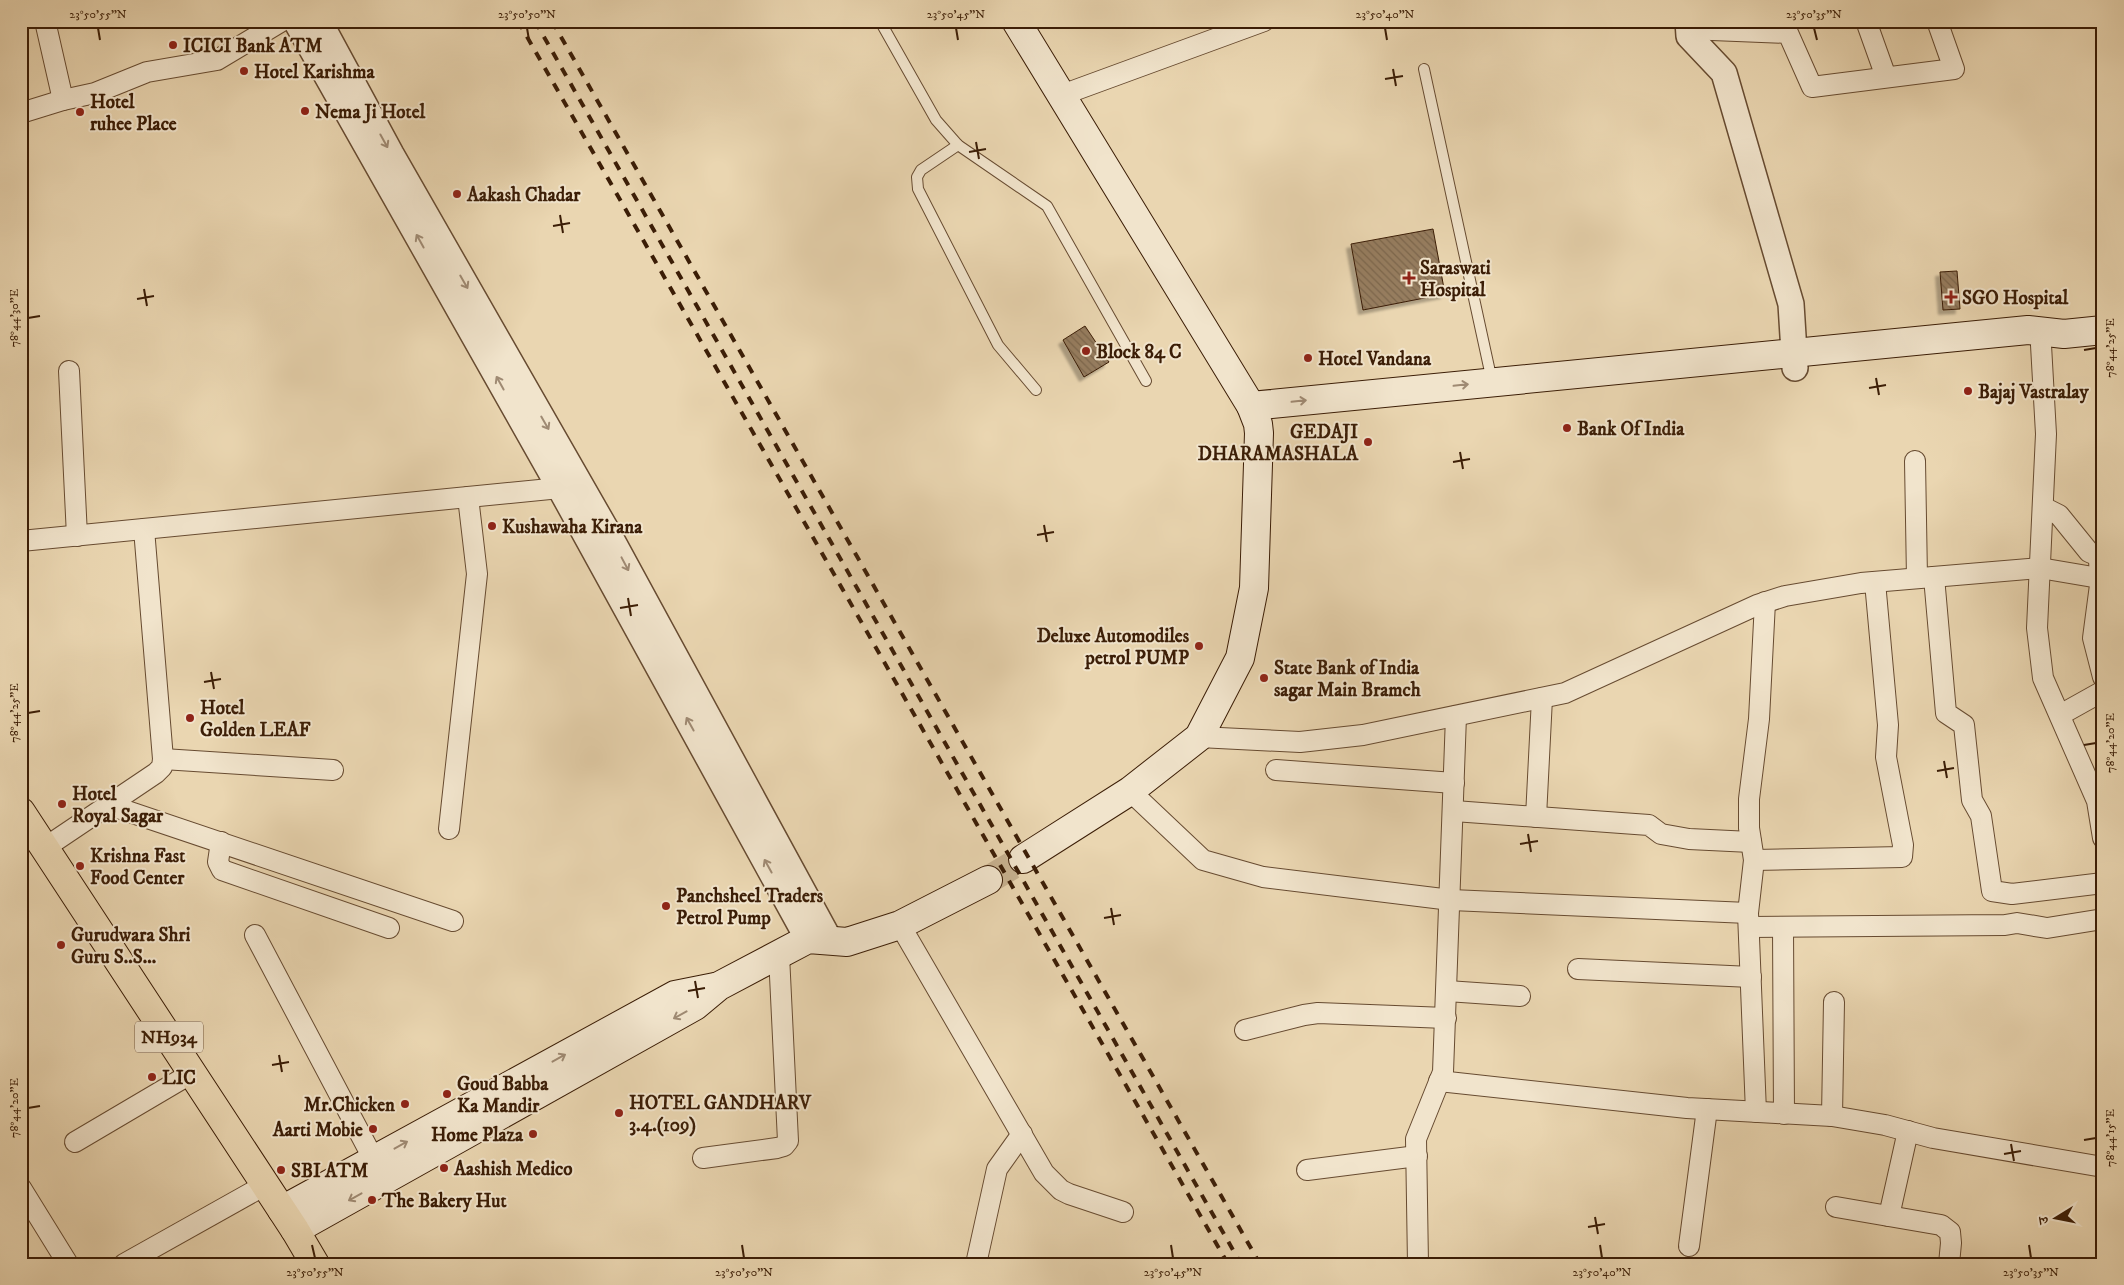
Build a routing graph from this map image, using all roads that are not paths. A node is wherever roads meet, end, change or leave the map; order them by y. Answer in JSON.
{"nodes":[{"id":1,"x":45,"y":21,"type":"edge"},
{"id":2,"x":282,"y":21,"type":"edge"},
{"id":3,"x":296,"y":21,"type":"edge"},
{"id":4,"x":318,"y":21,"type":"edge"},
{"id":5,"x":880,"y":21,"type":"edge"},
{"id":6,"x":1016,"y":21,"type":"edge"},
{"id":7,"x":1264,"y":21,"type":"edge"},
{"id":8,"x":1866,"y":21,"type":"edge"},
{"id":9,"x":1940,"y":22,"type":"edge"},
{"id":10,"x":1688,"y":25,"type":"edge"},
{"id":11,"x":1788,"y":27,"type":"edge"},
{"id":12,"x":1424,"y":69,"type":"dead end"},
{"id":13,"x":1886,"y":77,"type":"junction"},
{"id":14,"x":1062,"y":95,"type":"junction"},
{"id":15,"x":63,"y":100,"type":"junction"},
{"id":16,"x":21,"y":113,"type":"edge"},
{"id":17,"x":958,"y":145,"type":"junction"},
{"id":18,"x":2103,"y":330,"type":"edge"},
{"id":19,"x":2053,"y":340,"type":"junction"},
{"id":20,"x":1794,"y":360,"type":"junction"},
{"id":21,"x":69,"y":371,"type":"dead end"},
{"id":22,"x":1146,"y":381,"type":"dead end"},
{"id":23,"x":1492,"y":382,"type":"junction"},
{"id":24,"x":1036,"y":390,"type":"dead end"},
{"id":25,"x":1254,"y":415,"type":"junction"},
{"id":26,"x":1915,"y":461,"type":"dead end"},
{"id":27,"x":560,"y":488,"type":"junction"},
{"id":28,"x":468,"y":497,"type":"junction"},
{"id":29,"x":2043,"y":507,"type":"junction"},
{"id":30,"x":144,"y":529,"type":"junction"},
{"id":31,"x":77,"y":536,"type":"junction"},
{"id":32,"x":21,"y":541,"type":"edge"},
{"id":33,"x":2101,"y":558,"type":"edge"},
{"id":34,"x":2040,"y":568,"type":"junction"},
{"id":35,"x":1926,"y":578,"type":"junction"},
{"id":36,"x":2100,"y":578,"type":"junction"},
{"id":37,"x":1875,"y":582,"type":"junction"},
{"id":38,"x":1766,"y":602,"type":"junction"},
{"id":39,"x":2103,"y":676,"type":"edge"},
{"id":40,"x":2103,"y":691,"type":"edge"},
{"id":41,"x":1542,"y":698,"type":"junction"},
{"id":42,"x":2060,"y":715,"type":"junction"},
{"id":43,"x":1456,"y":716,"type":"junction"},
{"id":44,"x":1199,"y":737,"type":"junction"},
{"id":45,"x":163,"y":759,"type":"junction"},
{"id":46,"x":333,"y":770,"type":"dead end"},
{"id":47,"x":1276,"y":770,"type":"dead end"},
{"id":48,"x":1454,"y":782,"type":"junction"},
{"id":49,"x":1130,"y":791,"type":"junction"},
{"id":50,"x":109,"y":805,"type":"junction"},
{"id":51,"x":1454,"y":811,"type":"junction"},
{"id":52,"x":21,"y":812,"type":"edge"},
{"id":53,"x":1536,"y":817,"type":"junction"},
{"id":54,"x":448,"y":828,"type":"dead end"},
{"id":55,"x":2103,"y":838,"type":"edge"},
{"id":56,"x":221,"y":842,"type":"junction"},
{"id":57,"x":46,"y":847,"type":"junction"},
{"id":58,"x":1752,"y":851,"type":"junction"},
{"id":59,"x":1022,"y":859,"type":"tunnel mouth"},
{"id":60,"x":988,"y":880,"type":"tunnel mouth"},
{"id":61,"x":2103,"y":884,"type":"edge"},
{"id":62,"x":1451,"y":900,"type":"junction"},
{"id":63,"x":2103,"y":919,"type":"edge"},
{"id":64,"x":1748,"y":920,"type":"junction"},
{"id":65,"x":452,"y":921,"type":"dead end"},
{"id":66,"x":900,"y":924,"type":"junction"},
{"id":67,"x":1782,"y":927,"type":"junction"},
{"id":68,"x":390,"y":928,"type":"dead end"},
{"id":69,"x":255,"y":935,"type":"dead end"},
{"id":70,"x":819,"y":940,"type":"junction"},
{"id":71,"x":779,"y":955,"type":"junction"},
{"id":72,"x":1578,"y":969,"type":"dead end"},
{"id":73,"x":1751,"y":977,"type":"junction"},
{"id":74,"x":719,"y":986,"type":"junction"},
{"id":75,"x":1447,"y":991,"type":"junction"},
{"id":76,"x":1520,"y":996,"type":"dead end"},
{"id":77,"x":1834,"y":1002,"type":"dead end"},
{"id":78,"x":1446,"y":1018,"type":"junction"},
{"id":79,"x":1245,"y":1030,"type":"dead end"},
{"id":80,"x":192,"y":1073,"type":"junction"},
{"id":81,"x":1440,"y":1081,"type":"junction"},
{"id":82,"x":1707,"y":1109,"type":"junction"},
{"id":83,"x":1756,"y":1112,"type":"junction"},
{"id":84,"x":1784,"y":1114,"type":"junction"},
{"id":85,"x":1832,"y":1116,"type":"junction"},
{"id":86,"x":1908,"y":1131,"type":"junction"},
{"id":87,"x":1022,"y":1134,"type":"junction"},
{"id":88,"x":75,"y":1142,"type":"dead end"},
{"id":89,"x":1417,"y":1156,"type":"junction"},
{"id":90,"x":702,"y":1158,"type":"dead end"},
{"id":91,"x":374,"y":1160,"type":"junction"},
{"id":92,"x":2103,"y":1167,"type":"edge"},
{"id":93,"x":1307,"y":1170,"type":"dead end"},
{"id":94,"x":265,"y":1185,"type":"junction"},
{"id":95,"x":21,"y":1188,"type":"edge"},
{"id":96,"x":1836,"y":1207,"type":"dead end"},
{"id":97,"x":1123,"y":1212,"type":"dead end"},
{"id":98,"x":1890,"y":1216,"type":"junction"},
{"id":99,"x":289,"y":1220,"type":"junction"},
{"id":100,"x":1689,"y":1246,"type":"dead end"},
{"id":101,"x":68,"y":1264,"type":"edge"},
{"id":102,"x":124,"y":1264,"type":"edge"},
{"id":103,"x":315,"y":1264,"type":"edge"},
{"id":104,"x":976,"y":1264,"type":"edge"},
{"id":105,"x":1418,"y":1264,"type":"edge"},
{"id":106,"x":1949,"y":1264,"type":"edge"}],
"edges":[{"from":1,"to":15,"type":"street"},
{"from":2,"to":15,"type":"street"},
{"from":27,"to":3,"type":"street","one_way":true},
{"from":4,"to":70,"type":"street","one_way":true},
{"from":5,"to":17,"type":"lane"},
{"from":6,"to":14,"type":"main road"},
{"from":7,"to":14,"type":"street"},
{"from":8,"to":13,"type":"street"},
{"from":9,"to":13,"type":"street"},
{"from":10,"to":11,"type":"street"},
{"from":10,"to":20,"type":"street"},
{"from":11,"to":13,"type":"street"},
{"from":12,"to":23,"type":"lane"},
{"from":14,"to":25,"type":"main road"},
{"from":15,"to":16,"type":"street"},
{"from":17,"to":22,"type":"lane"},
{"from":17,"to":24,"type":"lane"},
{"from":18,"to":19,"type":"main road"},
{"from":19,"to":20,"type":"main road"},
{"from":19,"to":29,"type":"street"},
{"from":20,"to":23,"type":"main road"},
{"from":20,"to":25,"type":"main road"},
{"from":21,"to":31,"type":"street"},
{"from":25,"to":23,"type":"main road","one_way":true},
{"from":25,"to":44,"type":"main road"},
{"from":26,"to":35,"type":"street"},
{"from":27,"to":28,"type":"street"},
{"from":70,"to":27,"type":"street","one_way":true},
{"from":28,"to":30,"type":"street"},
{"from":28,"to":54,"type":"street"},
{"from":29,"to":33,"type":"street"},
{"from":29,"to":34,"type":"street"},
{"from":30,"to":31,"type":"street"},
{"from":30,"to":45,"type":"street"},
{"from":31,"to":32,"type":"street"},
{"from":33,"to":36,"type":"street"},
{"from":34,"to":35,"type":"street"},
{"from":34,"to":36,"type":"street"},
{"from":34,"to":42,"type":"street"},
{"from":35,"to":37,"type":"street"},
{"from":35,"to":61,"type":"street"},
{"from":36,"to":39,"type":"street"},
{"from":37,"to":38,"type":"street"},
{"from":37,"to":58,"type":"street"},
{"from":38,"to":41,"type":"street"},
{"from":38,"to":58,"type":"street"},
{"from":40,"to":42,"type":"street"},
{"from":41,"to":43,"type":"street"},
{"from":41,"to":53,"type":"street"},
{"from":42,"to":55,"type":"street"},
{"from":43,"to":44,"type":"street"},
{"from":43,"to":48,"type":"street"},
{"from":44,"to":49,"type":"main road"},
{"from":45,"to":46,"type":"street"},
{"from":45,"to":50,"type":"street"},
{"from":47,"to":48,"type":"street"},
{"from":48,"to":51,"type":"street"},
{"from":49,"to":59,"type":"main road"},
{"from":49,"to":62,"type":"street"},
{"from":50,"to":56,"type":"street"},
{"from":50,"to":57,"type":"street"},
{"from":51,"to":53,"type":"street"},
{"from":51,"to":62,"type":"street"},
{"from":52,"to":57,"type":"highway","number":"NH934"},
{"from":53,"to":58,"type":"street"},
{"from":56,"to":65,"type":"street"},
{"from":56,"to":68,"type":"street"},
{"from":57,"to":80,"type":"highway","number":"NH934"},
{"from":58,"to":64,"type":"street"},
{"from":60,"to":66,"type":"main road"},
{"from":62,"to":64,"type":"street"},
{"from":62,"to":75,"type":"street"},
{"from":63,"to":67,"type":"street"},
{"from":64,"to":67,"type":"street"},
{"from":64,"to":73,"type":"street"},
{"from":66,"to":70,"type":"main road"},
{"from":66,"to":87,"type":"street"},
{"from":67,"to":84,"type":"street"},
{"from":69,"to":91,"type":"street"},
{"from":70,"to":71,"type":"main road"},
{"from":71,"to":74,"type":"main road"},
{"from":71,"to":90,"type":"street"},
{"from":72,"to":73,"type":"street"},
{"from":73,"to":83,"type":"street"},
{"from":91,"to":74,"type":"main road","one_way":true},
{"from":74,"to":99,"type":"main road","one_way":true},
{"from":75,"to":76,"type":"street"},
{"from":75,"to":78,"type":"street"},
{"from":77,"to":85,"type":"street"},
{"from":78,"to":79,"type":"street"},
{"from":78,"to":81,"type":"street"},
{"from":80,"to":88,"type":"street"},
{"from":80,"to":94,"type":"highway","number":"NH934"},
{"from":81,"to":82,"type":"street"},
{"from":81,"to":89,"type":"street"},
{"from":82,"to":83,"type":"street"},
{"from":82,"to":100,"type":"street"},
{"from":83,"to":84,"type":"street"},
{"from":84,"to":85,"type":"street"},
{"from":85,"to":86,"type":"street"},
{"from":86,"to":92,"type":"street"},
{"from":86,"to":98,"type":"street"},
{"from":87,"to":97,"type":"street"},
{"from":87,"to":104,"type":"street"},
{"from":89,"to":93,"type":"street"},
{"from":89,"to":105,"type":"street"},
{"from":91,"to":99,"type":"main road"},
{"from":94,"to":99,"type":"highway","number":"NH934"},
{"from":94,"to":102,"type":"street"},
{"from":95,"to":101,"type":"street"},
{"from":96,"to":98,"type":"street"},
{"from":98,"to":106,"type":"street"},
{"from":99,"to":103,"type":"highway","number":"NH934"}]}
